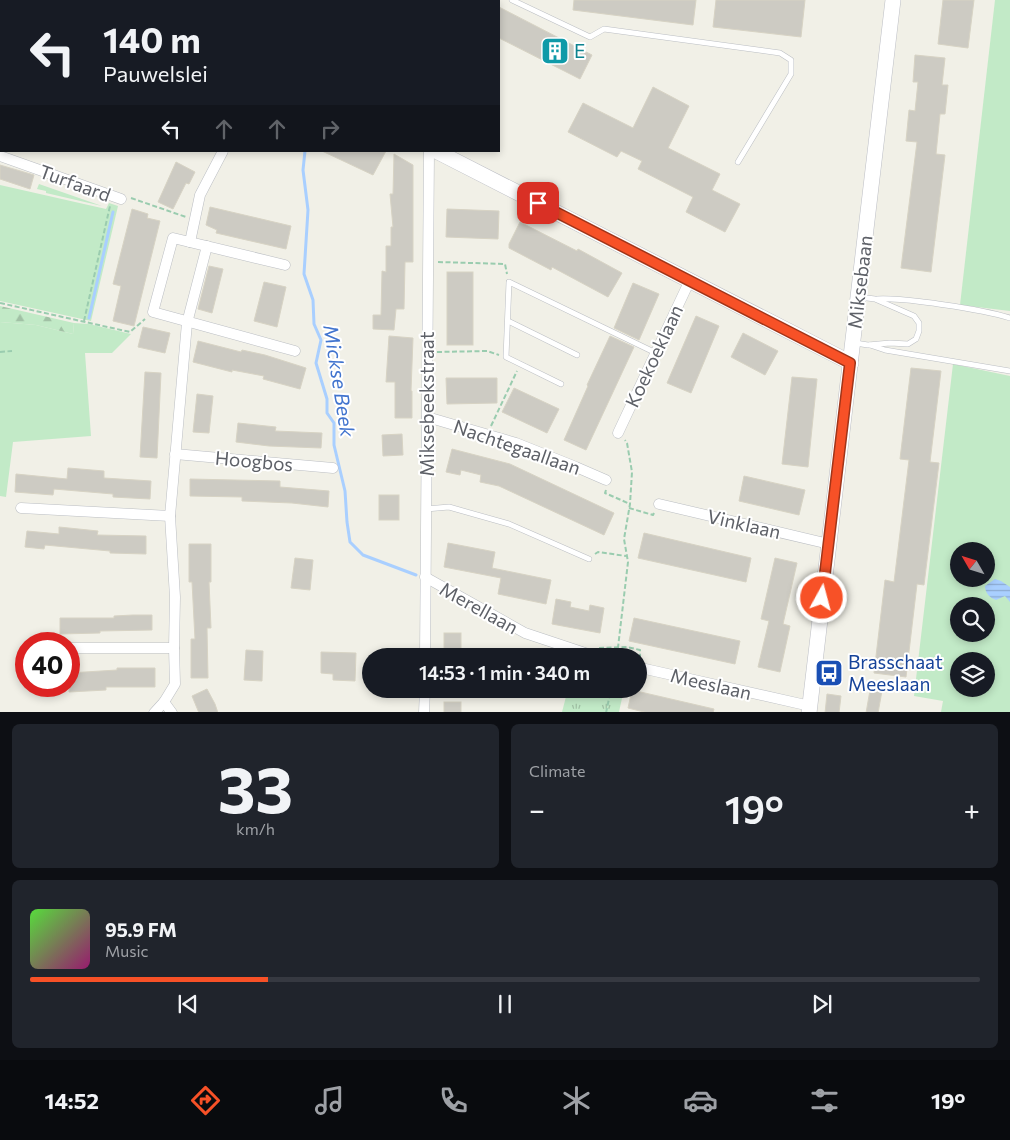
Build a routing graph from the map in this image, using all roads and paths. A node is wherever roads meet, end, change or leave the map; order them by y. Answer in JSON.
{"nodes":[{"id":1,"x":512,"y":0,"type":"edge"},
{"id":2,"x":893,"y":0,"type":"edge"},
{"id":3,"x":222,"y":152,"type":"edge"},
{"id":4,"x":428,"y":152,"type":"edge"},
{"id":5,"x":438,"y":152,"type":"edge"},
{"id":6,"x":0,"y":156,"type":"edge"},
{"id":7,"x":738,"y":162,"type":"dead end"},
{"id":8,"x":117,"y":198,"type":"junction"},
{"id":9,"x":195,"y":220,"type":"junction"},
{"id":10,"x":190,"y":242,"type":"junction"},
{"id":11,"x":207,"y":246,"type":"junction"},
{"id":12,"x":428,"y":261,"type":"junction"},
{"id":13,"x":285,"y":265,"type":"dead end"},
{"id":14,"x":690,"y":280,"type":"junction"},
{"id":15,"x":509,"y":282,"type":"junction"},
{"id":16,"x":858,"y":297,"type":"junction"},
{"id":17,"x":875,"y":299,"type":"junction"},
{"id":18,"x":0,"y":303,"type":"edge"},
{"id":19,"x":152,"y":312,"type":"junction"},
{"id":20,"x":1010,"y":318,"type":"edge"},
{"id":21,"x":508,"y":321,"type":"junction"},
{"id":22,"x":84,"y":322,"type":"junction"},
{"id":23,"x":187,"y":323,"type":"junction"},
{"id":24,"x":861,"y":344,"type":"junction"},
{"id":25,"x":12,"y":350,"type":"dead end"},
{"id":26,"x":295,"y":351,"type":"dead end"},
{"id":27,"x":0,"y":352,"type":"edge"},
{"id":28,"x":427,"y":352,"type":"junction"},
{"id":29,"x":656,"y":353,"type":"junction"},
{"id":30,"x":577,"y":355,"type":"dead end"},
{"id":31,"x":506,"y":357,"type":"junction"},
{"id":32,"x":850,"y":363,"type":"junction"},
{"id":33,"x":520,"y":364,"type":"junction"},
{"id":34,"x":1010,"y":371,"type":"edge"},
{"id":35,"x":561,"y":384,"type":"dead end"},
{"id":36,"x":427,"y":417,"type":"junction"},
{"id":37,"x":618,"y":433,"type":"joint"},
{"id":38,"x":487,"y":435,"type":"junction"},
{"id":39,"x":175,"y":454,"type":"junction"},
{"id":40,"x":334,"y":468,"type":"dead end"},
{"id":41,"x":606,"y":480,"type":"joint"},
{"id":42,"x":659,"y":504,"type":"joint"},
{"id":43,"x":629,"y":506,"type":"junction"},
{"id":44,"x":21,"y":508,"type":"dead end"},
{"id":45,"x":426,"y":509,"type":"junction"},
{"id":46,"x":170,"y":516,"type":"junction"},
{"id":47,"x":829,"y":544,"type":"junction"},
{"id":48,"x":626,"y":556,"type":"junction"},
{"id":49,"x":589,"y":559,"type":"joint"},
{"id":50,"x":425,"y":577,"type":"junction"},
{"id":51,"x":618,"y":647,"type":"junction"},
{"id":52,"x":80,"y":648,"type":"edge"},
{"id":53,"x":174,"y":648,"type":"junction"},
{"id":54,"x":425,"y":648,"type":"edge"},
{"id":55,"x":570,"y":648,"type":"edge"},
{"id":56,"x":599,"y":648,"type":"edge"},
{"id":57,"x":625,"y":648,"type":"edge"},
{"id":58,"x":647,"y":669,"type":"edge"},
{"id":59,"x":424,"y":698,"type":"edge"},
{"id":60,"x":609,"y":698,"type":"edge"},
{"id":61,"x":164,"y":702,"type":"junction"},
{"id":62,"x":809,"y":709,"type":"edge"},
{"id":63,"x":154,"y":712,"type":"edge"},
{"id":64,"x":172,"y":712,"type":"edge"},
{"id":65,"x":424,"y":712,"type":"edge"},
{"id":66,"x":606,"y":712,"type":"edge"}],
"edges":[{"from":1,"to":7,"type":"lane"},
{"from":2,"to":16,"type":"street","name":"Miksebaan"},
{"from":3,"to":9,"type":"street"},
{"from":4,"to":12,"type":"street","name":"Miksebeekstraat"},
{"from":5,"to":14,"type":"street"},
{"from":6,"to":8,"type":"street","name":"Turfaard"},
{"from":8,"to":9,"type":"path"},
{"from":8,"to":22,"type":"path"},
{"from":9,"to":10,"type":"street"},
{"from":10,"to":11,"type":"street"},
{"from":10,"to":19,"type":"street"},
{"from":11,"to":13,"type":"street"},
{"from":11,"to":23,"type":"street"},
{"from":12,"to":15,"type":"path"},
{"from":12,"to":28,"type":"street","name":"Miksebeekstraat"},
{"from":14,"to":29,"type":"street","name":"Koekoeklaan"},
{"from":14,"to":32,"type":"street"},
{"from":15,"to":21,"type":"lane"},
{"from":15,"to":29,"type":"lane"},
{"from":16,"to":17,"type":"lane"},
{"from":16,"to":24,"type":"street","name":"Miksebaan"},
{"from":17,"to":20,"type":"lane"},
{"from":17,"to":24,"type":"lane"},
{"from":18,"to":22,"type":"path"},
{"from":19,"to":22,"type":"path"},
{"from":19,"to":23,"type":"street"},
{"from":21,"to":30,"type":"lane"},
{"from":21,"to":31,"type":"lane"},
{"from":23,"to":26,"type":"street"},
{"from":23,"to":39,"type":"street"},
{"from":24,"to":32,"type":"street","name":"Miksebaan"},
{"from":24,"to":34,"type":"lane"},
{"from":25,"to":27,"type":"path"},
{"from":28,"to":31,"type":"path"},
{"from":28,"to":36,"type":"street","name":"Miksebeekstraat"},
{"from":29,"to":37,"type":"street","name":"Koekoeklaan"},
{"from":31,"to":33,"type":"lane"},
{"from":32,"to":47,"type":"street","name":"Miksebaan"},
{"from":33,"to":35,"type":"lane"},
{"from":33,"to":38,"type":"path"},
{"from":36,"to":38,"type":"street","name":"Nachtegaallaan"},
{"from":36,"to":45,"type":"street","name":"Miksebeekstraat"},
{"from":37,"to":43,"type":"path"},
{"from":38,"to":41,"type":"street","name":"Nachtegaallaan"},
{"from":39,"to":40,"type":"street","name":"Hoogbos"},
{"from":39,"to":46,"type":"street"},
{"from":41,"to":43,"type":"path"},
{"from":42,"to":43,"type":"path"},
{"from":42,"to":47,"type":"street","name":"Vinklaan"},
{"from":43,"to":48,"type":"path"},
{"from":44,"to":46,"type":"street"},
{"from":45,"to":49,"type":"lane"},
{"from":45,"to":50,"type":"street","name":"Miksebeekstraat"},
{"from":46,"to":53,"type":"street"},
{"from":47,"to":62,"type":"street","name":"Miksebaan"},
{"from":48,"to":49,"type":"path"},
{"from":48,"to":51,"type":"path"},
{"from":50,"to":54,"type":"street","name":"Miksebeekstraat"},
{"from":50,"to":55,"type":"street","name":"Merellaan"},
{"from":51,"to":56,"type":"path"},
{"from":51,"to":57,"type":"path"},
{"from":52,"to":53,"type":"street"},
{"from":53,"to":61,"type":"street"},
{"from":58,"to":62,"type":"street","name":"Meeslaan"},
{"from":59,"to":65,"type":"street"},
{"from":60,"to":66,"type":"path"},
{"from":61,"to":63,"type":"street"},
{"from":61,"to":64,"type":"street"}]}
